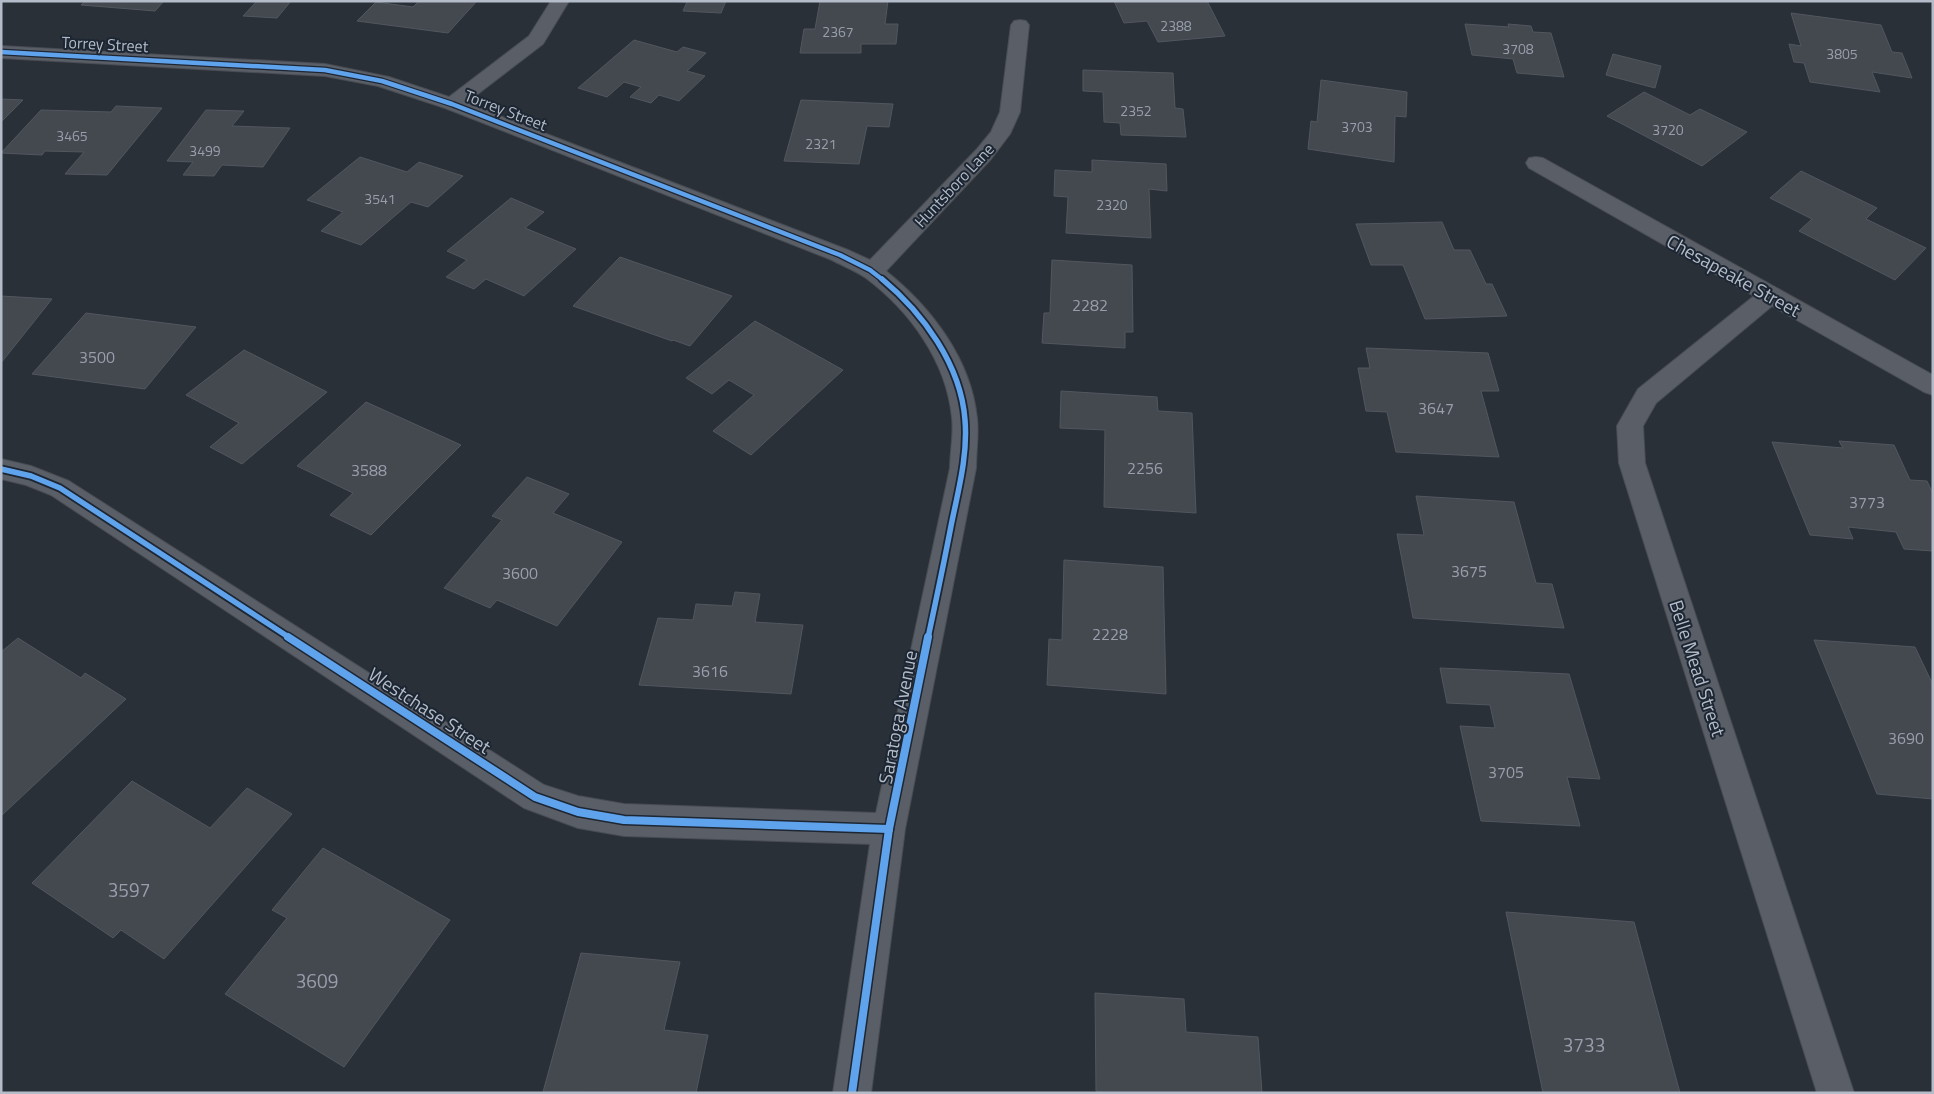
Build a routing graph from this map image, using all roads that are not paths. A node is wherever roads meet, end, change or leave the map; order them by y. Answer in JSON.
{"nodes":[{"id":1,"x":560,"y":1,"type":"edge"},
{"id":2,"x":1020,"y":25,"type":"dead end"},
{"id":3,"x":1,"y":52,"type":"edge"},
{"id":4,"x":452,"y":104,"type":"junction"},
{"id":5,"x":1536,"y":163,"type":"dead end"},
{"id":6,"x":872,"y":272,"type":"junction"},
{"id":7,"x":1770,"y":295,"type":"junction"},
{"id":8,"x":942,"y":352,"type":"joint"},
{"id":9,"x":1933,"y":386,"type":"edge"},
{"id":10,"x":1,"y":469,"type":"edge"},
{"id":11,"x":889,"y":829,"type":"junction"},
{"id":12,"x":852,"y":1093,"type":"edge"},
{"id":13,"x":1836,"y":1093,"type":"edge"}],
"edges":[{"from":1,"to":4,"type":"street"},
{"from":2,"to":6,"type":"street","name":"Huntsboro Lane"},
{"from":3,"to":4,"type":"street","name":"Torrey Street"},
{"from":4,"to":6,"type":"street","name":"Torrey Street"},
{"from":5,"to":7,"type":"street","name":"Chesapeake Street"},
{"from":6,"to":8,"type":"street","name":"Torrey Street"},
{"from":7,"to":9,"type":"street","name":"Chesapeake Street"},
{"from":7,"to":13,"type":"street","name":"Belle Mead Street"},
{"from":8,"to":11,"type":"street","name":"Saratoga Avenue"},
{"from":10,"to":11,"type":"street","name":"Westchase Street"},
{"from":11,"to":12,"type":"street","name":"Saratoga Avenue"}]}
